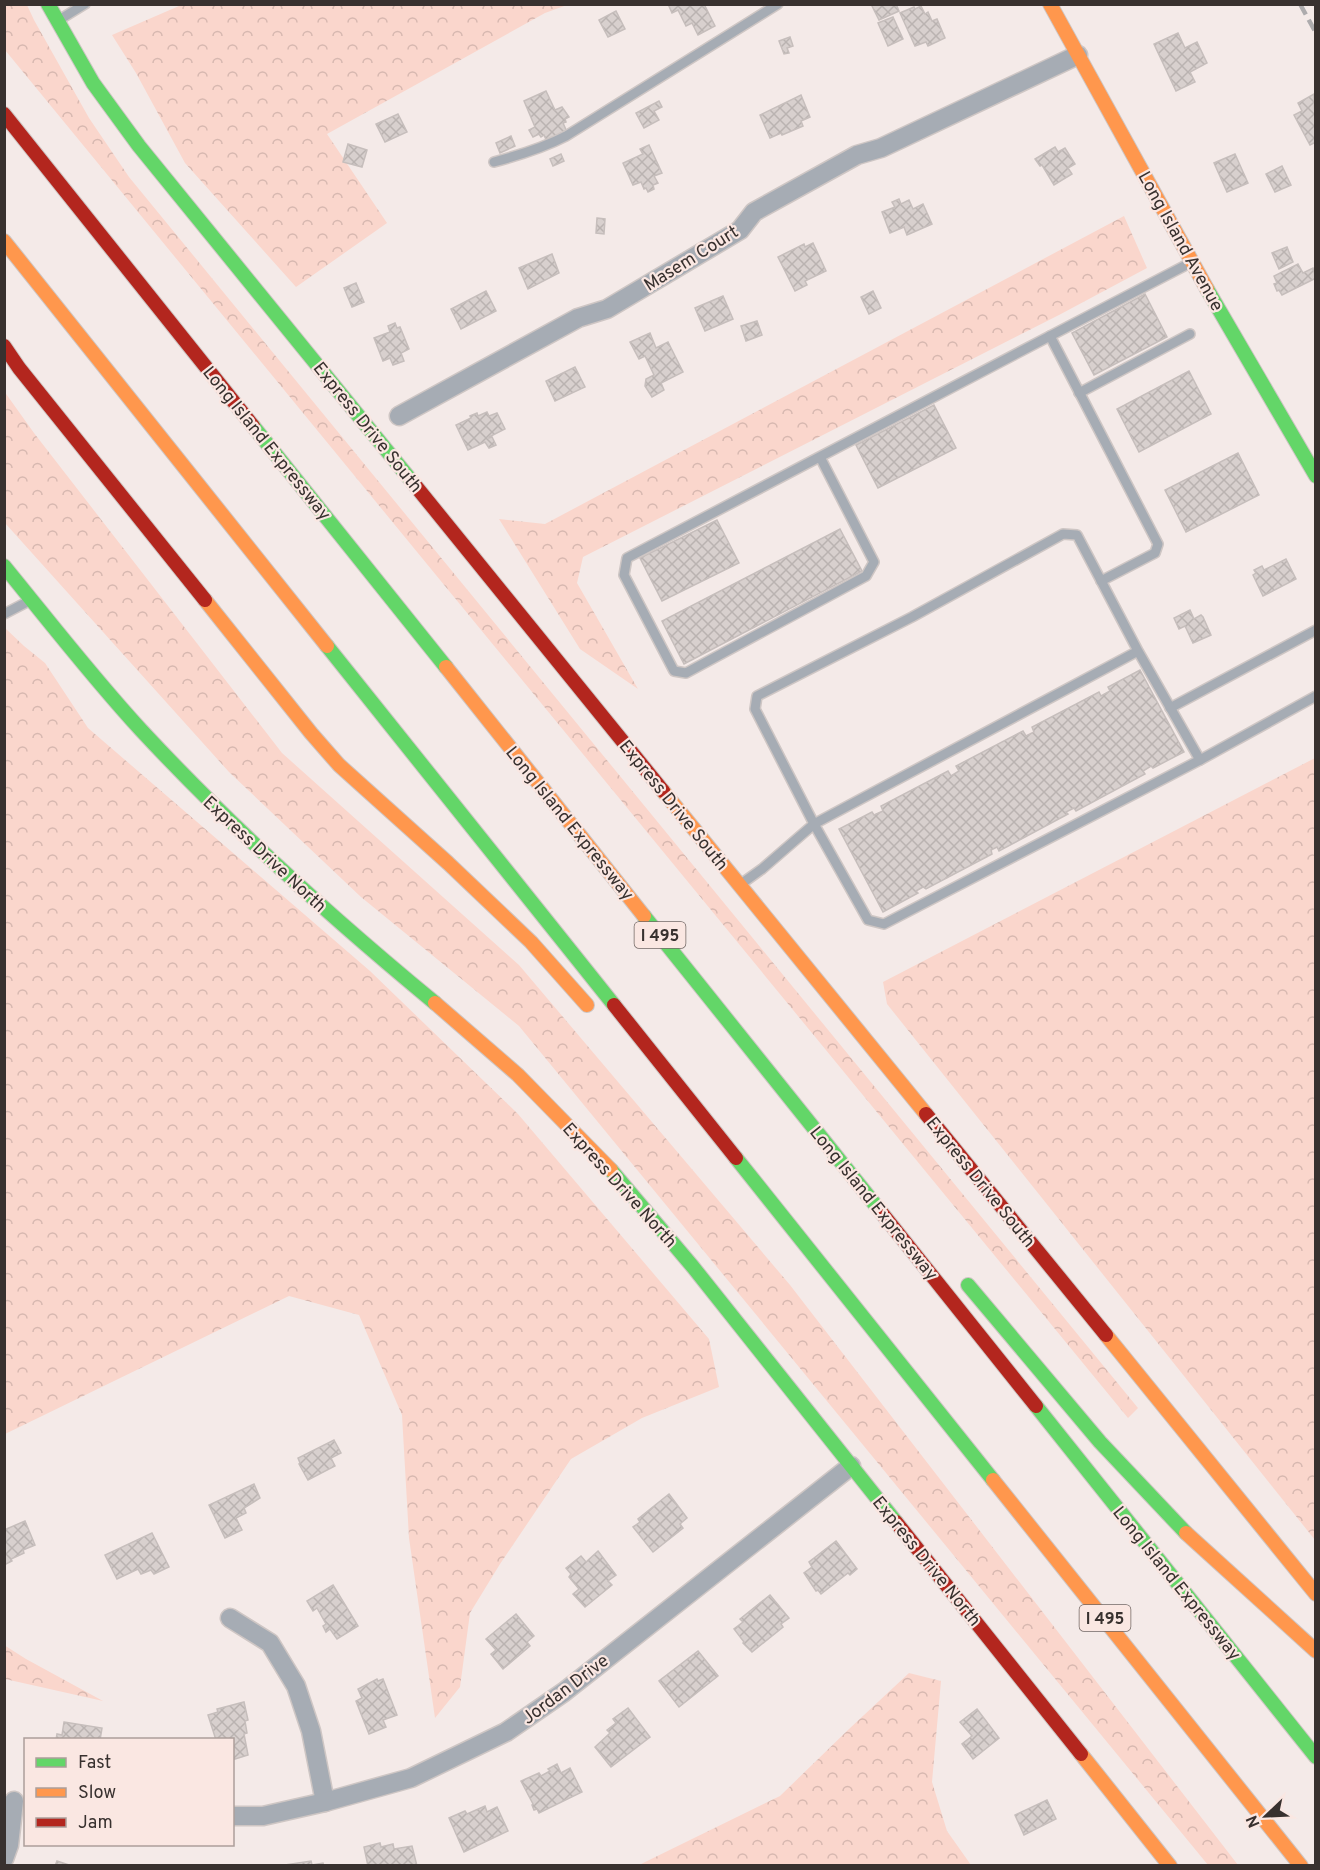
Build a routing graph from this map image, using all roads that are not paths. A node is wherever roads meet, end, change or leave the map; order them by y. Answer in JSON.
{"nodes":[{"id":1,"x":48,"y":4,"type":"edge"},
{"id":2,"x":85,"y":4,"type":"edge"},
{"id":3,"x":778,"y":4,"type":"edge"},
{"id":4,"x":1050,"y":4,"type":"edge"},
{"id":5,"x":57,"y":21,"type":"junction"},
{"id":6,"x":1078,"y":54,"type":"junction"},
{"id":7,"x":4,"y":114,"type":"edge"},
{"id":8,"x":494,"y":162,"type":"dead end"},
{"id":9,"x":4,"y":241,"type":"edge"},
{"id":10,"x":1192,"y":262,"type":"junction"},
{"id":11,"x":1190,"y":334,"type":"dead end"},
{"id":12,"x":1050,"y":336,"type":"junction"},
{"id":13,"x":4,"y":346,"type":"edge"},
{"id":14,"x":1079,"y":393,"type":"junction"},
{"id":15,"x":399,"y":416,"type":"dead end"},
{"id":16,"x":820,"y":457,"type":"junction"},
{"id":17,"x":1316,"y":476,"type":"edge"},
{"id":18,"x":4,"y":566,"type":"edge"},
{"id":19,"x":1101,"y":581,"type":"junction"},
{"id":20,"x":32,"y":600,"type":"junction"},
{"id":21,"x":4,"y":614,"type":"edge"},
{"id":22,"x":1316,"y":630,"type":"edge"},
{"id":23,"x":1138,"y":651,"type":"junction"},
{"id":24,"x":1316,"y":696,"type":"edge"},
{"id":25,"x":1170,"y":708,"type":"junction"},
{"id":26,"x":1200,"y":760,"type":"junction"},
{"id":27,"x":814,"y":824,"type":"junction"},
{"id":28,"x":739,"y":885,"type":"junction"},
{"id":29,"x":598,"y":1018,"type":"dead end"},
{"id":30,"x":645,"y":1064,"type":"dead end"},
{"id":31,"x":766,"y":1068,"type":"junction"},
{"id":32,"x":681,"y":1090,"type":"junction"},
{"id":33,"x":857,"y":1160,"type":"dead end"},
{"id":34,"x":961,"y":1276,"type":"dead end"},
{"id":35,"x":851,"y":1466,"type":"junction"},
{"id":36,"x":1316,"y":1594,"type":"edge"},
{"id":37,"x":230,"y":1618,"type":"dead end"},
{"id":38,"x":1316,"y":1650,"type":"edge"},
{"id":39,"x":1174,"y":1705,"type":"junction"},
{"id":40,"x":1316,"y":1757,"type":"edge"},
{"id":41,"x":15,"y":1801,"type":"edge"},
{"id":42,"x":325,"y":1802,"type":"junction"},
{"id":43,"x":234,"y":1816,"type":"edge"},
{"id":44,"x":1259,"y":1835,"type":"dead end"},
{"id":45,"x":4,"y":1859,"type":"edge"},
{"id":46,"x":1170,"y":1866,"type":"edge"},
{"id":47,"x":1301,"y":1866,"type":"edge"}],
"edges":[{"from":1,"to":5,"type":"main road","name":"Express Drive South"},
{"from":2,"to":5,"type":"lane"},
{"from":3,"to":8,"type":"lane"},
{"from":4,"to":6,"type":"main road","name":"Long Island Avenue"},
{"from":5,"to":28,"type":"main road","name":"Express Drive South"},
{"from":6,"to":10,"type":"main road","name":"Long Island Avenue"},
{"from":6,"to":15,"type":"street","name":"Masem Court"},
{"from":7,"to":31,"type":"main road","name":"Long Island Expressway","number":"I 495"},
{"from":9,"to":32,"type":"main road","number":"I 495"},
{"from":10,"to":12,"type":"lane"},
{"from":10,"to":17,"type":"main road","name":"Long Island Avenue"},
{"from":11,"to":14,"type":"lane"},
{"from":12,"to":14,"type":"lane"},
{"from":12,"to":16,"type":"lane"},
{"from":13,"to":29,"type":"main road"},
{"from":14,"to":19,"type":"lane"},
{"from":16,"to":16,"type":"lane"},
{"from":18,"to":20,"type":"main road","name":"Express Drive North"},
{"from":19,"to":23,"type":"lane"},
{"from":19,"to":27,"type":"lane"},
{"from":20,"to":21,"type":"lane"},
{"from":20,"to":35,"type":"main road","name":"Express Drive North"},
{"from":22,"to":25,"type":"lane"},
{"from":23,"to":25,"type":"lane"},
{"from":23,"to":27,"type":"lane"},
{"from":24,"to":26,"type":"lane"},
{"from":25,"to":26,"type":"lane"},
{"from":26,"to":27,"type":"lane"},
{"from":27,"to":28,"type":"lane"},
{"from":28,"to":36,"type":"main road","name":"Express Drive South"},
{"from":30,"to":32,"type":"main road"},
{"from":31,"to":33,"type":"main road"},
{"from":31,"to":40,"type":"main road","name":"Long Island Expressway","number":"I 495"},
{"from":32,"to":39,"type":"main road","number":"I 495"},
{"from":34,"to":38,"type":"main road"},
{"from":35,"to":42,"type":"street","name":"Jordan Drive"},
{"from":35,"to":46,"type":"main road","name":"Express Drive North"},
{"from":37,"to":42,"type":"street"},
{"from":39,"to":44,"type":"main road"},
{"from":39,"to":47,"type":"main road","number":"I 495"},
{"from":41,"to":45,"type":"street"},
{"from":42,"to":43,"type":"street","name":"Jordan Drive"}]}
